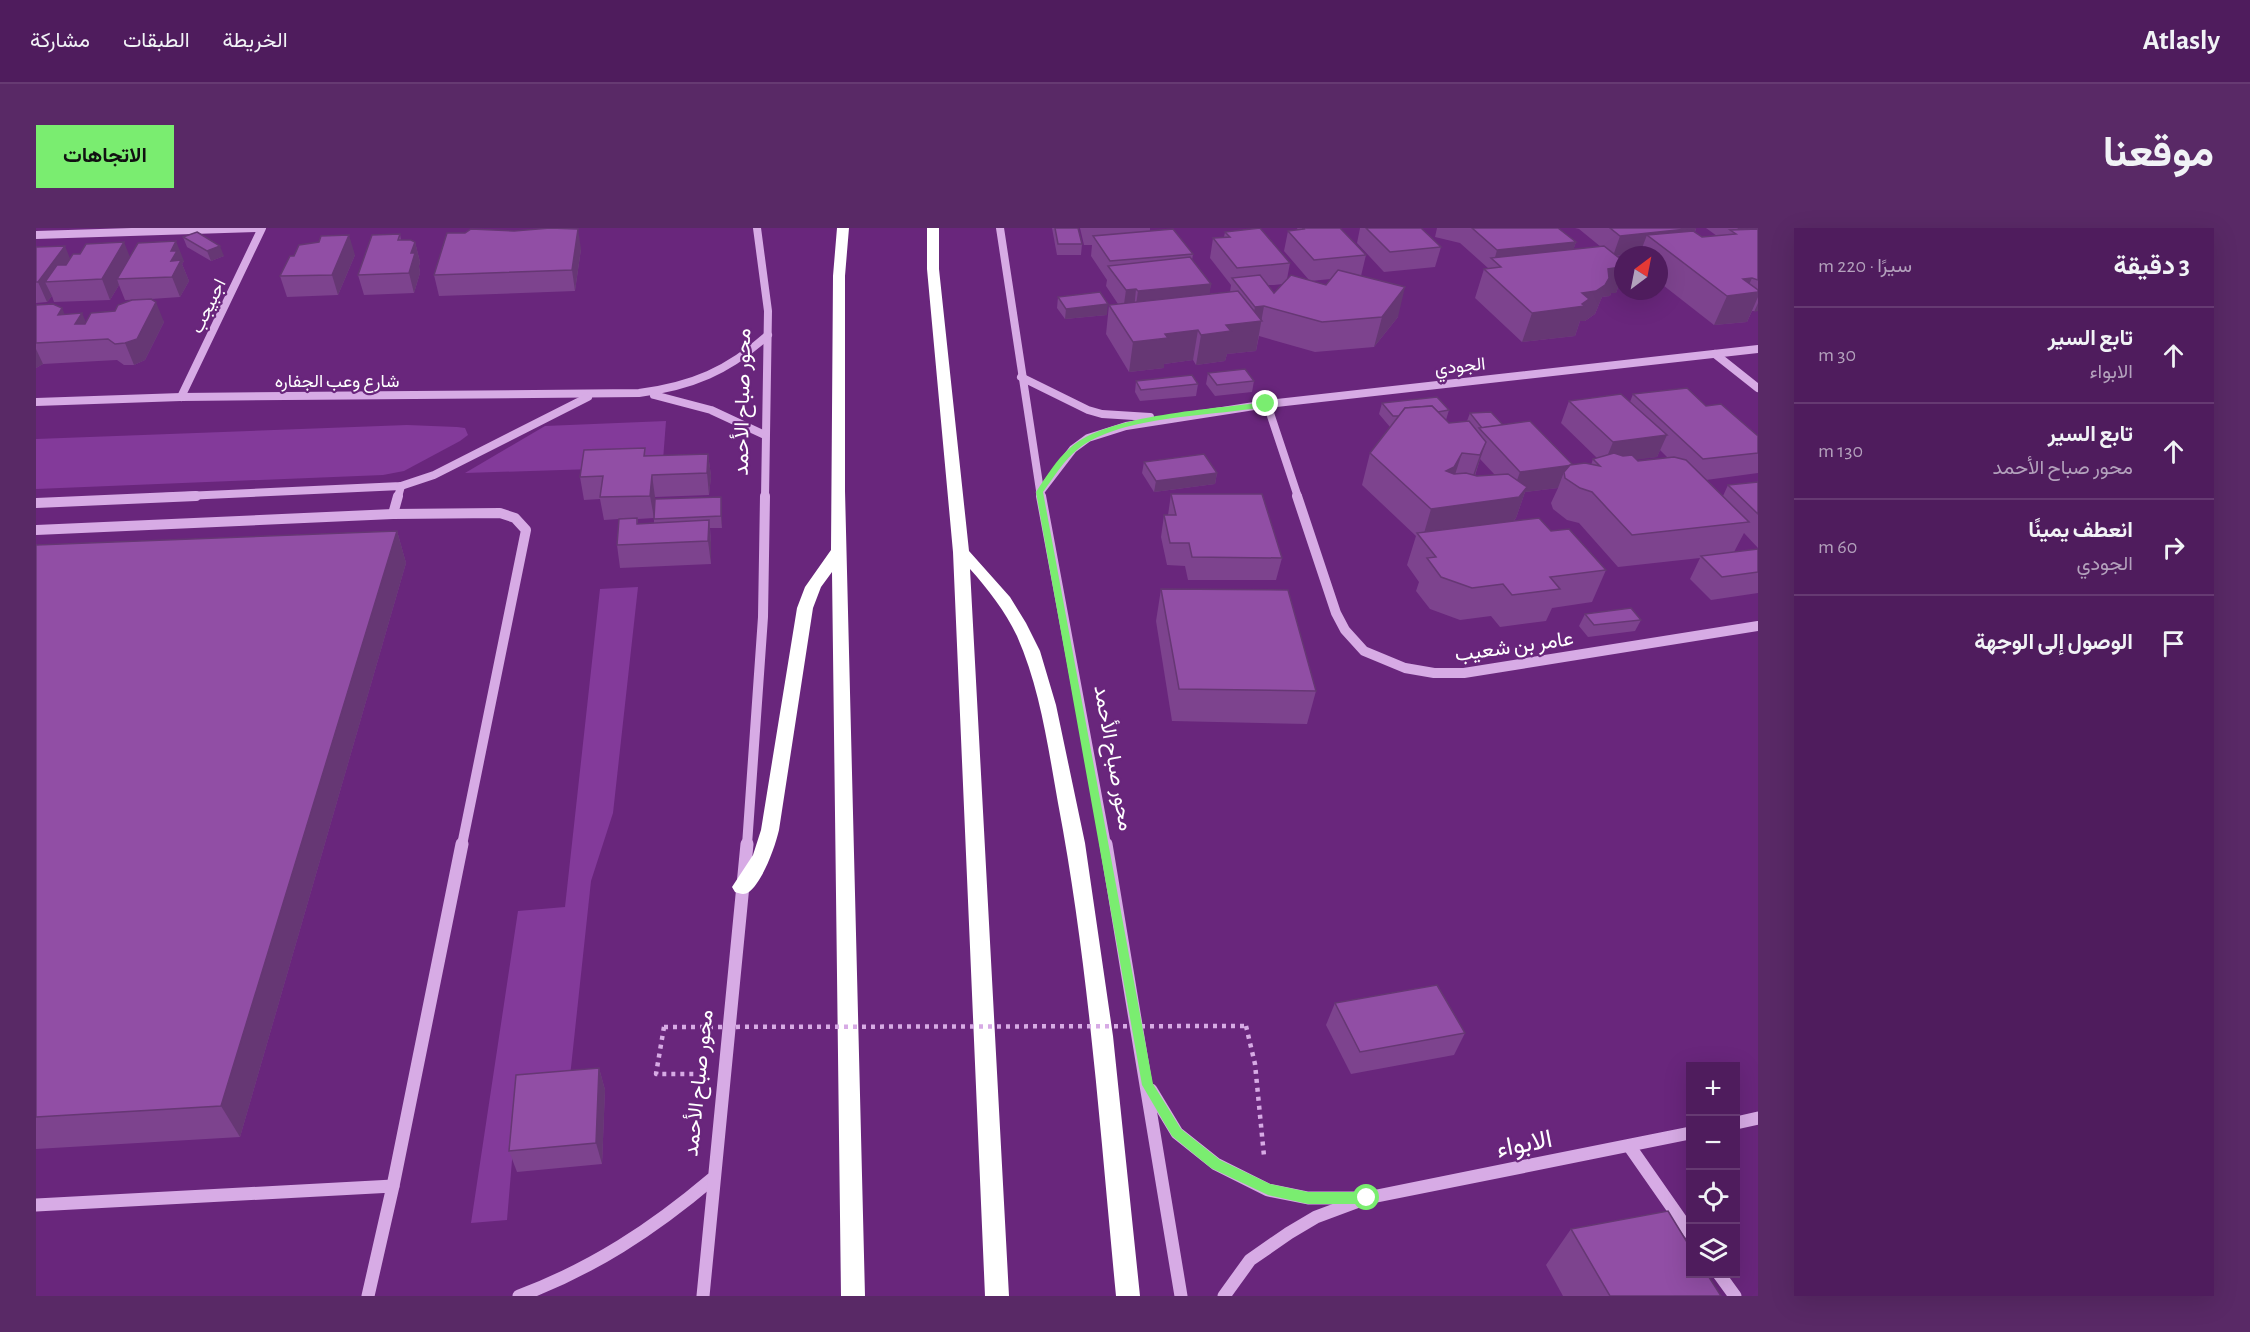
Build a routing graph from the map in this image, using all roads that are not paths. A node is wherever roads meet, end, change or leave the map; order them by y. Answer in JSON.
{"nodes":[{"id":1,"x":260,"y":228,"type":"edge"},
{"id":2,"x":758,"y":228,"type":"edge"},
{"id":3,"x":843,"y":228,"type":"edge"},
{"id":4,"x":933,"y":228,"type":"edge"},
{"id":5,"x":1000,"y":228,"type":"edge"},
{"id":6,"x":36,"y":236,"type":"edge"},
{"id":7,"x":768,"y":335,"type":"junction"},
{"id":8,"x":1758,"y":349,"type":"edge"},
{"id":9,"x":1715,"y":354,"type":"junction"},
{"id":10,"x":1021,"y":377,"type":"junction"},
{"id":11,"x":1758,"y":388,"type":"edge"},
{"id":12,"x":639,"y":393,"type":"junction"},
{"id":13,"x":594,"y":394,"type":"junction"},
{"id":14,"x":181,"y":397,"type":"junction"},
{"id":15,"x":36,"y":402,"type":"edge"},
{"id":16,"x":1266,"y":404,"type":"junction"},
{"id":17,"x":1166,"y":418,"type":"junction"},
{"id":18,"x":765,"y":435,"type":"junction"},
{"id":19,"x":401,"y":486,"type":"junction"},
{"id":20,"x":1040,"y":492,"type":"junction"},
{"id":21,"x":36,"y":503,"type":"edge"},
{"id":22,"x":393,"y":514,"type":"junction"},
{"id":23,"x":36,"y":530,"type":"edge"},
{"id":24,"x":839,"y":550,"type":"junction"},
{"id":25,"x":961,"y":552,"type":"junction"},
{"id":26,"x":1758,"y":626,"type":"edge"},
{"id":27,"x":742,"y":887,"type":"junction"},
{"id":28,"x":1148,"y":1085,"type":"junction"},
{"id":29,"x":1758,"y":1118,"type":"edge"},
{"id":30,"x":1740,"y":1122,"type":"edge"},
{"id":31,"x":1686,"y":1134,"type":"edge"},
{"id":32,"x":1630,"y":1147,"type":"junction"},
{"id":33,"x":712,"y":1179,"type":"junction"},
{"id":34,"x":393,"y":1186,"type":"junction"},
{"id":35,"x":1367,"y":1198,"type":"junction"},
{"id":36,"x":36,"y":1205,"type":"edge"},
{"id":37,"x":1686,"y":1227,"type":"edge"},
{"id":38,"x":1722,"y":1278,"type":"edge"},
{"id":39,"x":368,"y":1296,"type":"edge"},
{"id":40,"x":519,"y":1296,"type":"edge"},
{"id":41,"x":703,"y":1296,"type":"edge"},
{"id":42,"x":853,"y":1296,"type":"edge"},
{"id":43,"x":997,"y":1296,"type":"edge"},
{"id":44,"x":1128,"y":1296,"type":"edge"},
{"id":45,"x":1180,"y":1296,"type":"edge"},
{"id":46,"x":1224,"y":1296,"type":"edge"},
{"id":47,"x":1736,"y":1296,"type":"edge"}],
"edges":[{"from":1,"to":6,"type":"street","name":"اجبيجب"},
{"from":1,"to":14,"type":"street","name":"اجبيجب"},
{"from":2,"to":7,"type":"street","name":"محور صباح الأحمد"},
{"from":3,"to":24,"type":"highway"},
{"from":4,"to":25,"type":"highway"},
{"from":5,"to":10,"type":"street","name":"محور صباح الأحمد"},
{"from":7,"to":12,"type":"street","name":"شارع وعب الجفاره"},
{"from":7,"to":18,"type":"street","name":"محور صباح الأحمد"},
{"from":8,"to":9,"type":"street","name":"الجودي"},
{"from":9,"to":11,"type":"street"},
{"from":9,"to":16,"type":"street","name":"الجودي"},
{"from":10,"to":17,"type":"street","name":"الجودي"},
{"from":10,"to":20,"type":"street","name":"محور صباح الأحمد"},
{"from":12,"to":13,"type":"street","name":"شارع وعب الجفاره"},
{"from":12,"to":18,"type":"street","name":"شارع وعب الجفاره"},
{"from":13,"to":14,"type":"street","name":"شارع وعب الجفاره"},
{"from":13,"to":19,"type":"street"},
{"from":14,"to":15,"type":"street","name":"شارع وعب الجفاره"},
{"from":16,"to":17,"type":"street","name":"الجودي"},
{"from":16,"to":26,"type":"street","name":"عامر بن شعيب"},
{"from":17,"to":20,"type":"street","name":"الجودي"},
{"from":18,"to":27,"type":"street","name":"محور صباح الأحمد"},
{"from":19,"to":21,"type":"street"},
{"from":19,"to":22,"type":"street"},
{"from":20,"to":28,"type":"street","name":"محور صباح الأحمد"},
{"from":22,"to":23,"type":"street"},
{"from":22,"to":34,"type":"street"},
{"from":24,"to":27,"type":"highway"},
{"from":24,"to":42,"type":"highway"},
{"from":25,"to":43,"type":"highway"},
{"from":25,"to":44,"type":"highway"},
{"from":27,"to":33,"type":"street","name":"محور صباح الأحمد"},
{"from":28,"to":35,"type":"street","name":"الابواء"},
{"from":28,"to":45,"type":"street","name":"محور صباح الأحمد"},
{"from":29,"to":30,"type":"street"},
{"from":31,"to":32,"type":"street","name":"الابواء"},
{"from":32,"to":35,"type":"street","name":"الابواء"},
{"from":32,"to":37,"type":"street"},
{"from":33,"to":40,"type":"street"},
{"from":33,"to":41,"type":"street","name":"محور صباح الأحمد"},
{"from":34,"to":36,"type":"street"},
{"from":34,"to":39,"type":"street"},
{"from":35,"to":46,"type":"street","name":"الابواء"},
{"from":38,"to":47,"type":"street"}]}
